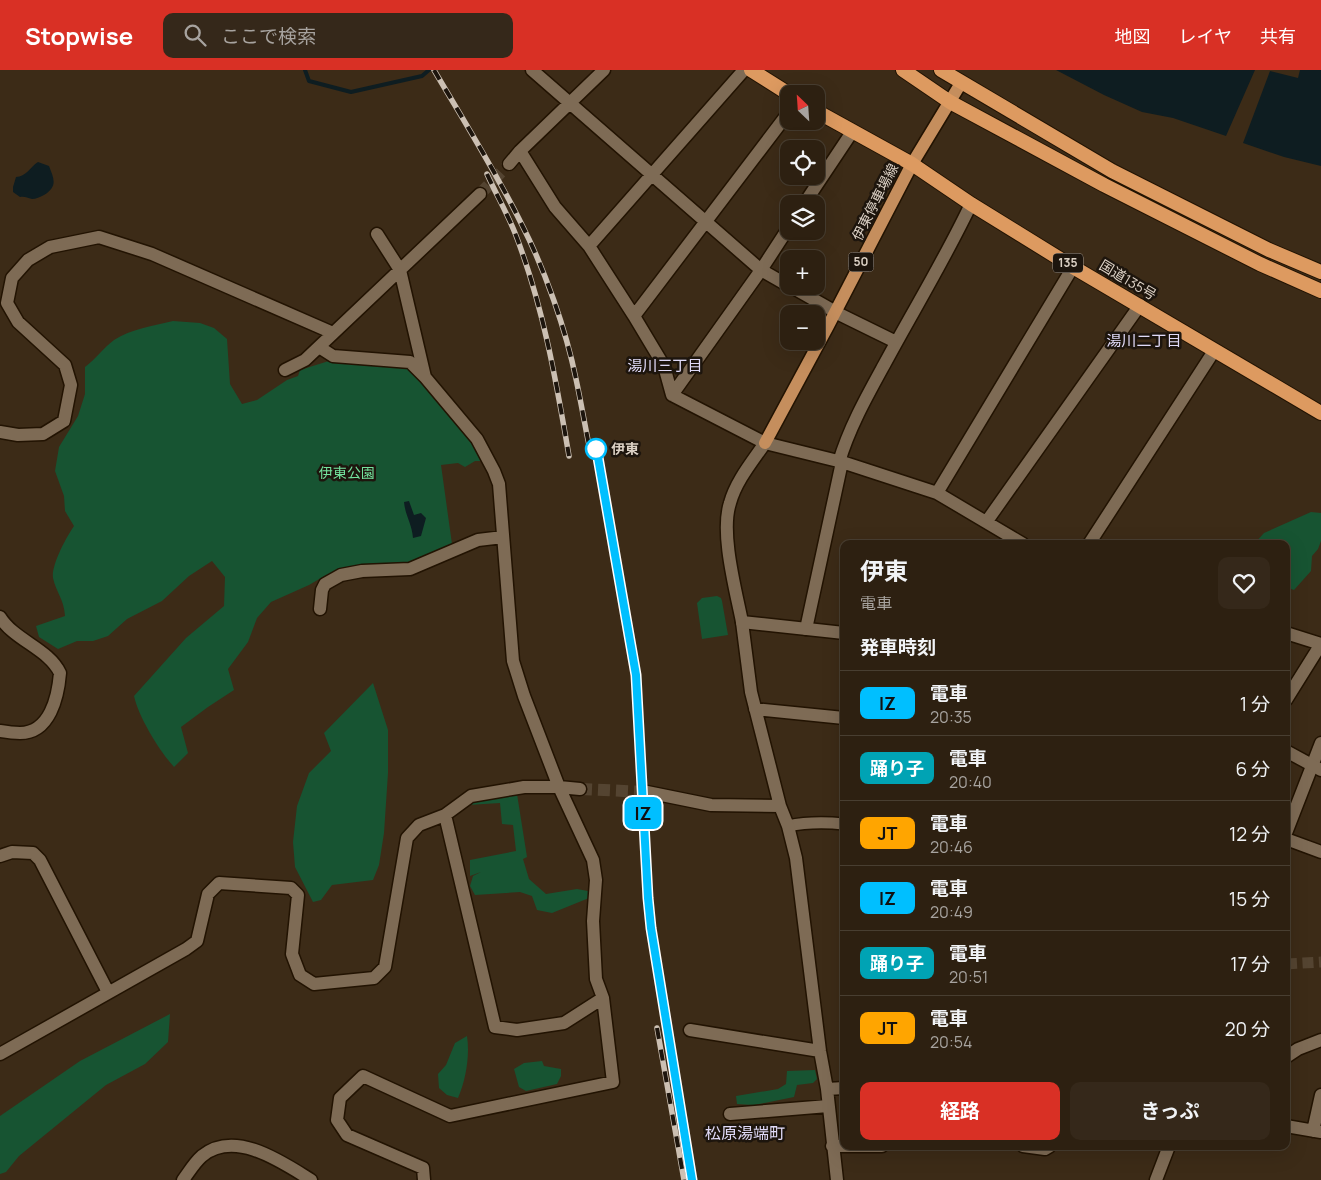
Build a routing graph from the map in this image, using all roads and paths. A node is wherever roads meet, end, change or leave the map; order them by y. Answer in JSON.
{"nodes":[{"id":1,"x":532,"y":70,"type":"edge"},
{"id":2,"x":604,"y":70,"type":"edge"},
{"id":3,"x":744,"y":70,"type":"edge"},
{"id":4,"x":751,"y":70,"type":"edge"},
{"id":5,"x":903,"y":70,"type":"edge"},
{"id":6,"x":941,"y":70,"type":"edge"},
{"id":7,"x":961,"y":83,"type":"junction"},
{"id":8,"x":780,"y":88,"type":"edge"},
{"id":9,"x":950,"y":102,"type":"junction"},
{"id":10,"x":569,"y":104,"type":"junction"},
{"id":11,"x":825,"y":116,"type":"edge"},
{"id":12,"x":780,"y":124,"type":"edge"},
{"id":13,"x":852,"y":132,"type":"junction"},
{"id":14,"x":520,"y":151,"type":"junction"},
{"id":15,"x":509,"y":164,"type":"tunnel mouth"},
{"id":16,"x":912,"y":164,"type":"junction"},
{"id":17,"x":652,"y":175,"type":"junction"},
{"id":18,"x":480,"y":194,"type":"tunnel mouth"},
{"id":19,"x":810,"y":195,"type":"edge"},
{"id":20,"x":971,"y":204,"type":"junction"},
{"id":21,"x":705,"y":221,"type":"junction"},
{"id":22,"x":377,"y":234,"type":"dead end"},
{"id":23,"x":781,"y":240,"type":"edge"},
{"id":24,"x":589,"y":246,"type":"junction"},
{"id":25,"x":1073,"y":266,"type":"junction"},
{"id":26,"x":400,"y":270,"type":"junction"},
{"id":27,"x":761,"y":270,"type":"junction"},
{"id":28,"x":1321,"y":272,"type":"edge"},
{"id":29,"x":780,"y":281,"type":"edge"},
{"id":30,"x":1321,"y":291,"type":"edge"},
{"id":31,"x":806,"y":295,"type":"edge"},
{"id":32,"x":1140,"y":305,"type":"junction"},
{"id":33,"x":836,"y":311,"type":"junction"},
{"id":34,"x":634,"y":316,"type":"junction"},
{"id":35,"x":333,"y":333,"type":"junction"},
{"id":36,"x":896,"y":342,"type":"junction"},
{"id":37,"x":319,"y":347,"type":"junction"},
{"id":38,"x":1214,"y":351,"type":"junction"},
{"id":39,"x":285,"y":370,"type":"dead end"},
{"id":40,"x":425,"y":377,"type":"junction"},
{"id":41,"x":672,"y":395,"type":"junction"},
{"id":42,"x":1321,"y":413,"type":"edge"},
{"id":43,"x":0,"y":432,"type":"edge"},
{"id":44,"x":765,"y":443,"type":"junction"},
{"id":45,"x":840,"y":462,"type":"junction"},
{"id":46,"x":938,"y":493,"type":"junction"},
{"id":47,"x":987,"y":521,"type":"junction"},
{"id":48,"x":504,"y":537,"type":"junction"},
{"id":49,"x":1017,"y":540,"type":"edge"},
{"id":50,"x":1092,"y":540,"type":"edge"},
{"id":51,"x":320,"y":609,"type":"dead end"},
{"id":52,"x":0,"y":617,"type":"edge"},
{"id":53,"x":742,"y":622,"type":"junction"},
{"id":54,"x":806,"y":629,"type":"junction"},
{"id":55,"x":840,"y":633,"type":"edge"},
{"id":56,"x":1290,"y":634,"type":"edge"},
{"id":57,"x":1321,"y":644,"type":"edge"},
{"id":58,"x":1290,"y":694,"type":"edge"},
{"id":59,"x":755,"y":709,"type":"junction"},
{"id":60,"x":840,"y":718,"type":"edge"},
{"id":61,"x":0,"y":731,"type":"edge"},
{"id":62,"x":1321,"y":743,"type":"edge"},
{"id":63,"x":1290,"y":753,"type":"edge"},
{"id":64,"x":1317,"y":768,"type":"edge"},
{"id":65,"x":559,"y":787,"type":"junction"},
{"id":66,"x":580,"y":789,"type":"tunnel mouth"},
{"id":67,"x":646,"y":792,"type":"tunnel mouth"},
{"id":68,"x":780,"y":806,"type":"junction"},
{"id":69,"x":1290,"y":814,"type":"edge"},
{"id":70,"x":445,"y":815,"type":"junction"},
{"id":71,"x":840,"y":824,"type":"edge"},
{"id":72,"x":788,"y":826,"type":"junction"},
{"id":73,"x":1290,"y":840,"type":"edge"},
{"id":74,"x":1321,"y":852,"type":"edge"},
{"id":75,"x":0,"y":856,"type":"edge"},
{"id":76,"x":108,"y":992,"type":"junction"},
{"id":77,"x":603,"y":998,"type":"junction"},
{"id":78,"x":690,"y":1030,"type":"dead end"},
{"id":79,"x":1321,"y":1040,"type":"edge"},
{"id":80,"x":820,"y":1051,"type":"junction"},
{"id":81,"x":0,"y":1054,"type":"edge"},
{"id":82,"x":1290,"y":1054,"type":"edge"},
{"id":83,"x":840,"y":1088,"type":"edge"},
{"id":84,"x":827,"y":1089,"type":"junction"},
{"id":85,"x":1321,"y":1095,"type":"edge"},
{"id":86,"x":828,"y":1106,"type":"junction"},
{"id":87,"x":730,"y":1114,"type":"dead end"},
{"id":88,"x":1290,"y":1127,"type":"edge"},
{"id":89,"x":1317,"y":1131,"type":"edge"},
{"id":90,"x":832,"y":1146,"type":"junction"},
{"id":91,"x":840,"y":1146,"type":"edge"},
{"id":92,"x":1167,"y":1150,"type":"edge"},
{"id":93,"x":183,"y":1180,"type":"edge"},
{"id":94,"x":311,"y":1180,"type":"edge"},
{"id":95,"x":424,"y":1180,"type":"edge"},
{"id":96,"x":836,"y":1180,"type":"edge"},
{"id":97,"x":1156,"y":1180,"type":"edge"}],
"edges":[{"from":1,"to":10,"type":"street"},
{"from":2,"to":10,"type":"street"},
{"from":3,"to":17,"type":"street"},
{"from":4,"to":8,"type":"highway"},
{"from":5,"to":9,"type":"highway"},
{"from":6,"to":7,"type":"highway"},
{"from":7,"to":9,"type":"main road","name":"伊東停車場線","number":"50"},
{"from":7,"to":28,"type":"highway"},
{"from":9,"to":16,"type":"main road","name":"伊東停車場線","number":"50"},
{"from":9,"to":30,"type":"highway"},
{"from":10,"to":14,"type":"street"},
{"from":10,"to":17,"type":"street"},
{"from":11,"to":13,"type":"highway","name":"国道135号","number":"135"},
{"from":12,"to":21,"type":"street"},
{"from":13,"to":16,"type":"highway","name":"国道135号","number":"135"},
{"from":13,"to":19,"type":"street"},
{"from":14,"to":15,"type":"street"},
{"from":14,"to":24,"type":"street"},
{"from":16,"to":20,"type":"highway","name":"国道135号","number":"135"},
{"from":16,"to":33,"type":"main road","name":"伊東停車場線","number":"50"},
{"from":17,"to":21,"type":"street"},
{"from":17,"to":24,"type":"street"},
{"from":18,"to":26,"type":"street"},
{"from":20,"to":25,"type":"highway","name":"国道135号","number":"135"},
{"from":20,"to":36,"type":"street"},
{"from":21,"to":27,"type":"street"},
{"from":21,"to":34,"type":"street"},
{"from":22,"to":26,"type":"street"},
{"from":23,"to":27,"type":"street"},
{"from":24,"to":34,"type":"street"},
{"from":25,"to":32,"type":"highway","name":"国道135号","number":"135"},
{"from":25,"to":46,"type":"street"},
{"from":26,"to":35,"type":"street"},
{"from":26,"to":40,"type":"street"},
{"from":27,"to":29,"type":"street"},
{"from":27,"to":41,"type":"street"},
{"from":31,"to":33,"type":"street"},
{"from":32,"to":38,"type":"highway","name":"国道135号","number":"135"},
{"from":32,"to":47,"type":"street"},
{"from":33,"to":36,"type":"street"},
{"from":33,"to":44,"type":"main road","name":"伊東停車場線","number":"50"},
{"from":34,"to":41,"type":"street"},
{"from":35,"to":37,"type":"street"},
{"from":35,"to":43,"type":"street"},
{"from":36,"to":45,"type":"street"},
{"from":37,"to":39,"type":"street"},
{"from":37,"to":40,"type":"street"},
{"from":38,"to":42,"type":"highway","name":"国道135号","number":"135"},
{"from":38,"to":50,"type":"street"},
{"from":40,"to":48,"type":"street"},
{"from":41,"to":44,"type":"street"},
{"from":44,"to":45,"type":"street"},
{"from":44,"to":53,"type":"street"},
{"from":45,"to":46,"type":"street"},
{"from":45,"to":54,"type":"street"},
{"from":46,"to":47,"type":"street"},
{"from":47,"to":49,"type":"street"},
{"from":48,"to":51,"type":"street"},
{"from":48,"to":65,"type":"street"},
{"from":52,"to":61,"type":"street"},
{"from":53,"to":54,"type":"street"},
{"from":53,"to":59,"type":"street"},
{"from":54,"to":55,"type":"street"},
{"from":56,"to":57,"type":"street"},
{"from":57,"to":58,"type":"street"},
{"from":59,"to":60,"type":"street"},
{"from":59,"to":68,"type":"street"},
{"from":62,"to":64,"type":"street"},
{"from":63,"to":64,"type":"street"},
{"from":64,"to":69,"type":"street"},
{"from":65,"to":66,"type":"street"},
{"from":65,"to":70,"type":"street"},
{"from":65,"to":77,"type":"street"},
{"from":67,"to":68,"type":"street"},
{"from":68,"to":72,"type":"street"},
{"from":70,"to":76,"type":"street"},
{"from":70,"to":77,"type":"street"},
{"from":71,"to":72,"type":"street"},
{"from":72,"to":80,"type":"street"},
{"from":73,"to":74,"type":"street"},
{"from":75,"to":76,"type":"street"},
{"from":76,"to":81,"type":"street"},
{"from":77,"to":95,"type":"street"},
{"from":78,"to":80,"type":"street"},
{"from":79,"to":82,"type":"street"},
{"from":80,"to":84,"type":"street"},
{"from":83,"to":84,"type":"street"},
{"from":84,"to":86,"type":"street"},
{"from":85,"to":89,"type":"street"},
{"from":86,"to":87,"type":"street"},
{"from":86,"to":90,"type":"street"},
{"from":88,"to":89,"type":"street"},
{"from":90,"to":91,"type":"street"},
{"from":90,"to":96,"type":"street"},
{"from":92,"to":97,"type":"street"},
{"from":93,"to":94,"type":"street"}]}
